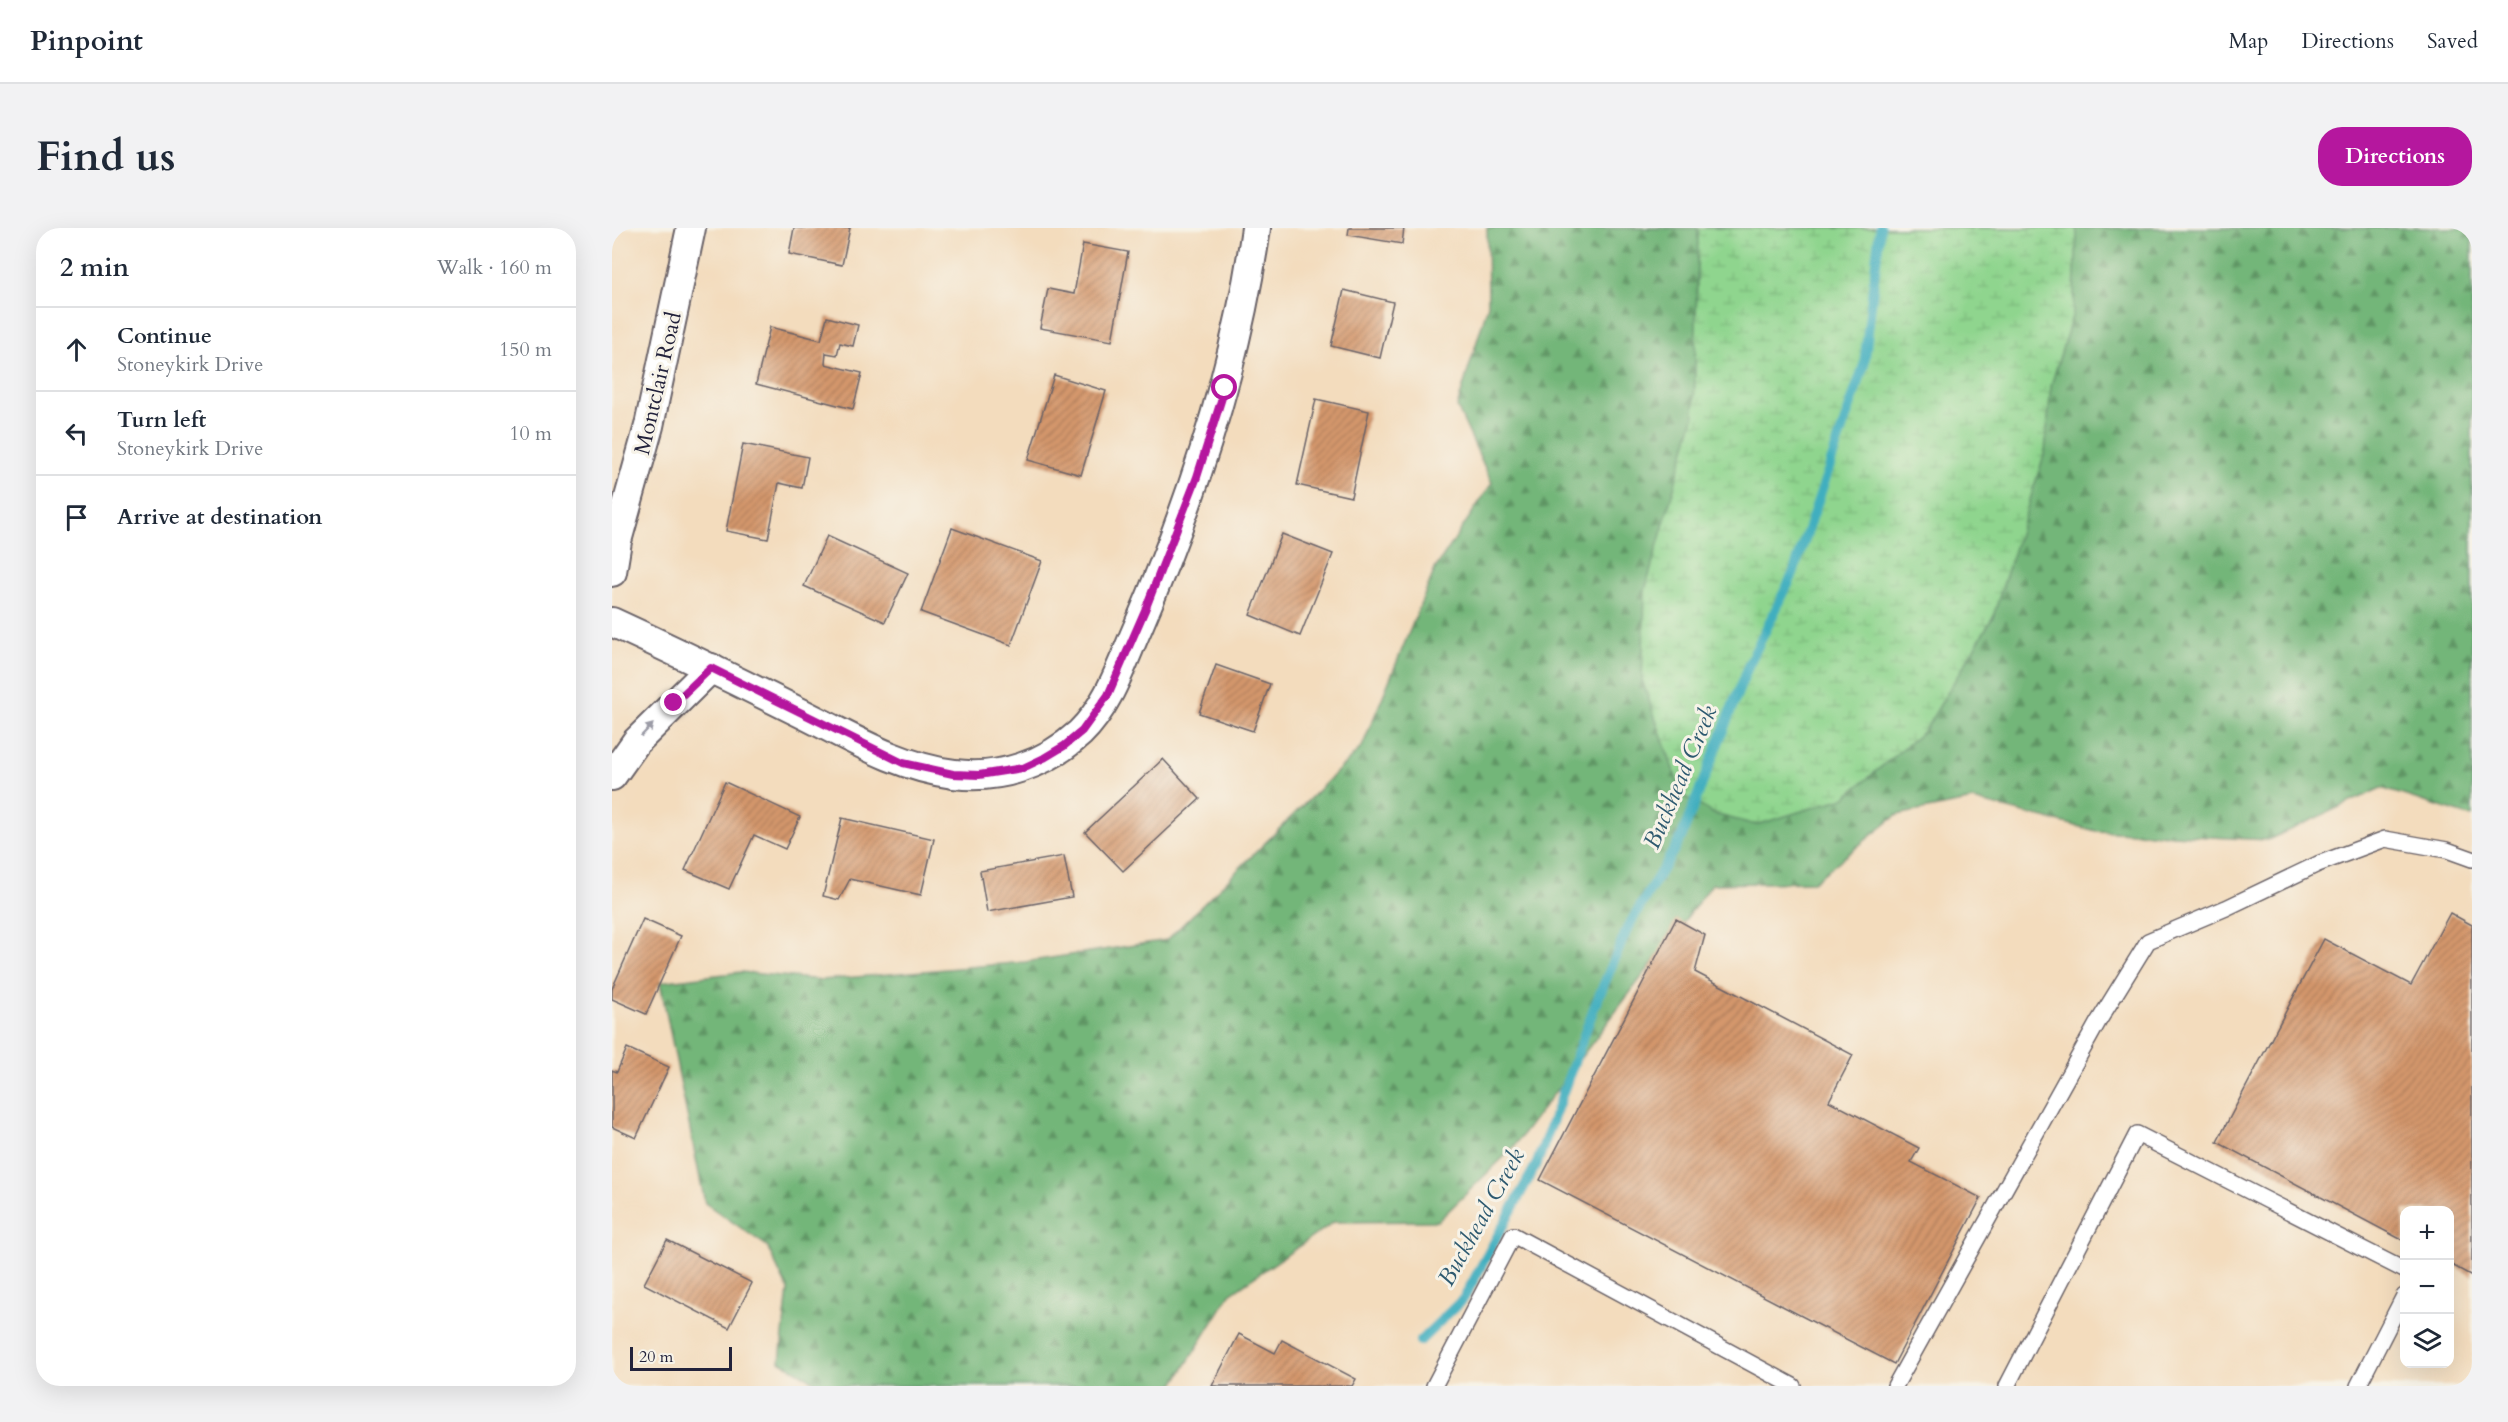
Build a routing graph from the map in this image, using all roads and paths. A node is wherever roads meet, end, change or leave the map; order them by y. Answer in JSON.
{"nodes":[{"id":1,"x":691,"y":228,"type":"edge"},
{"id":2,"x":1256,"y":228,"type":"edge"},
{"id":3,"x":612,"y":572,"type":"edge"},
{"id":4,"x":612,"y":622,"type":"edge"},
{"id":5,"x":711,"y":668,"type":"junction"},
{"id":6,"x":612,"y":776,"type":"edge"},
{"id":7,"x":2472,"y":859,"type":"edge"},
{"id":8,"x":2400,"y":1268,"type":"edge"},
{"id":9,"x":2400,"y":1304,"type":"edge"},
{"id":10,"x":1434,"y":1386,"type":"edge"},
{"id":11,"x":1793,"y":1386,"type":"edge"},
{"id":12,"x":1895,"y":1386,"type":"edge"},
{"id":13,"x":2007,"y":1386,"type":"edge"},
{"id":14,"x":2358,"y":1386,"type":"edge"}],
"edges":[{"from":1,"to":3,"type":"street","name":"Montclair Road"},
{"from":2,"to":5,"type":"street"},
{"from":4,"to":5,"type":"street"},
{"from":6,"to":5,"type":"street","one_way":true},
{"from":7,"to":12,"type":"lane"},
{"from":8,"to":13,"type":"lane"},
{"from":9,"to":14,"type":"lane"},
{"from":10,"to":11,"type":"lane"}]}
